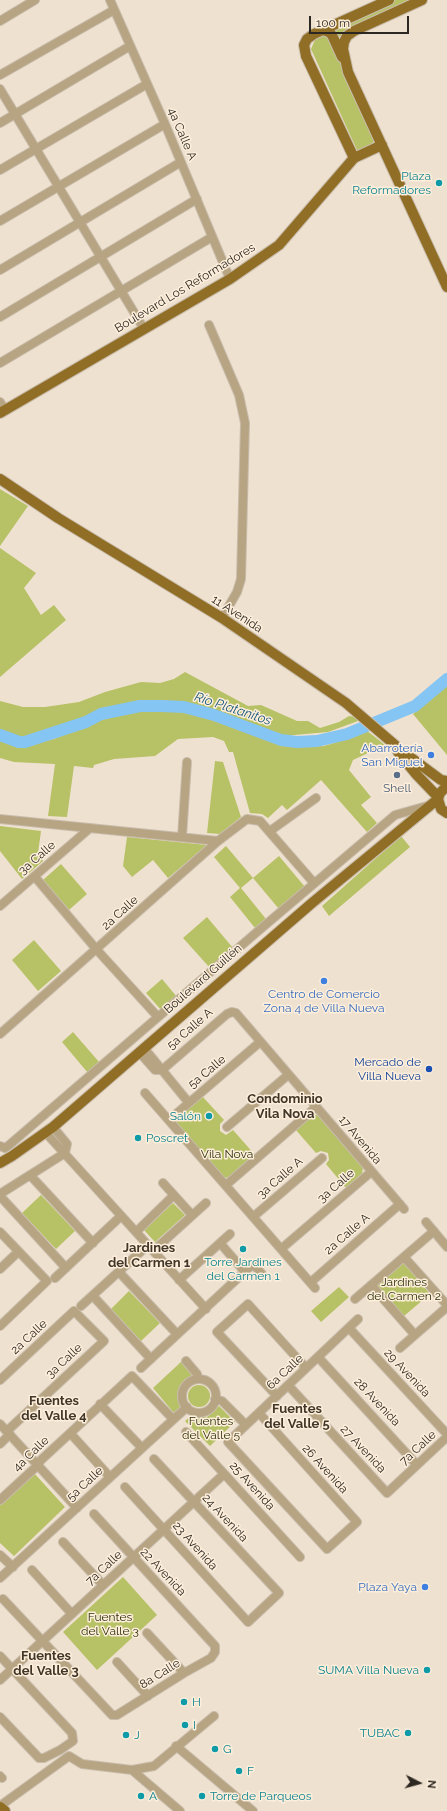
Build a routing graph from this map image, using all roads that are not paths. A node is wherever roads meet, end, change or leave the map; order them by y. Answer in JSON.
{"nodes":[{"id":1,"x":35,"y":0,"type":"edge"},
{"id":2,"x":110,"y":0,"type":"edge"},
{"id":3,"x":422,"y":0,"type":"edge"},
{"id":4,"x":387,"y":1,"type":"edge"},
{"id":5,"x":114,"y":10,"type":"junction"},
{"id":6,"x":392,"y":13,"type":"junction"},
{"id":7,"x":0,"y":21,"type":"edge"},
{"id":8,"x":323,"y":30,"type":"junction"},
{"id":9,"x":130,"y":46,"type":"junction"},
{"id":10,"x":348,"y":72,"type":"junction"},
{"id":11,"x":0,"y":75,"type":"edge"},
{"id":12,"x":147,"y":84,"type":"junction"},
{"id":13,"x":0,"y":89,"type":"edge"},
{"id":14,"x":15,"y":114,"type":"junction"},
{"id":15,"x":0,"y":123,"type":"edge"},
{"id":16,"x":165,"y":124,"type":"junction"},
{"id":17,"x":382,"y":145,"type":"junction"},
{"id":18,"x":36,"y":150,"type":"junction"},
{"id":19,"x":354,"y":158,"type":"junction"},
{"id":20,"x":181,"y":162,"type":"junction"},
{"id":21,"x":0,"y":170,"type":"edge"},
{"id":22,"x":58,"y":187,"type":"junction"},
{"id":23,"x":197,"y":199,"type":"junction"},
{"id":24,"x":0,"y":221,"type":"edge"},
{"id":25,"x":80,"y":222,"type":"junction"},
{"id":26,"x":212,"y":237,"type":"junction"},
{"id":27,"x":100,"y":257,"type":"junction"},
{"id":28,"x":0,"y":270,"type":"edge"},
{"id":29,"x":230,"y":279,"type":"junction"},
{"id":30,"x":447,"y":287,"type":"edge"},
{"id":31,"x":121,"y":291,"type":"junction"},
{"id":32,"x":0,"y":317,"type":"edge"},
{"id":33,"x":209,"y":325,"type":"dead end"},
{"id":34,"x":144,"y":329,"type":"junction"},
{"id":35,"x":0,"y":363,"type":"edge"},
{"id":36,"x":2,"y":408,"type":"edge"},
{"id":37,"x":0,"y":480,"type":"edge"},
{"id":38,"x":222,"y":618,"type":"junction"},
{"id":39,"x":395,"y":745,"type":"junction"},
{"id":40,"x":187,"y":762,"type":"dead end"},
{"id":41,"x":447,"y":781,"type":"edge"},
{"id":42,"x":447,"y":786,"type":"edge"},
{"id":43,"x":316,"y":798,"type":"dead end"},
{"id":44,"x":438,"y":798,"type":"junction"},
{"id":45,"x":418,"y":812,"type":"junction"},
{"id":46,"x":447,"y":814,"type":"edge"},
{"id":47,"x":0,"y":819,"type":"edge"},
{"id":48,"x":90,"y":828,"type":"junction"},
{"id":49,"x":270,"y":831,"type":"junction"},
{"id":50,"x":182,"y":837,"type":"junction"},
{"id":51,"x":218,"y":841,"type":"junction"},
{"id":52,"x":35,"y":876,"type":"junction"},
{"id":53,"x":314,"y":883,"type":"junction"},
{"id":54,"x":0,"y":906,"type":"edge"},
{"id":55,"x":97,"y":950,"type":"junction"},
{"id":56,"x":236,"y":1014,"type":"joint"},
{"id":57,"x":158,"y":1017,"type":"junction"},
{"id":58,"x":0,"y":1034,"type":"edge"},
{"id":59,"x":260,"y":1042,"type":"junction"},
{"id":60,"x":141,"y":1050,"type":"junction"},
{"id":61,"x":158,"y":1070,"type":"junction"},
{"id":62,"x":288,"y":1075,"type":"junction"},
{"id":63,"x":145,"y":1093,"type":"dead end"},
{"id":64,"x":189,"y":1103,"type":"junction"},
{"id":65,"x":316,"y":1107,"type":"junction"},
{"id":66,"x":169,"y":1120,"type":"junction"},
{"id":67,"x":227,"y":1127,"type":"dead end"},
{"id":68,"x":49,"y":1129,"type":"junction"},
{"id":69,"x":0,"y":1146,"type":"edge"},
{"id":70,"x":65,"y":1153,"type":"junction"},
{"id":71,"x":322,"y":1158,"type":"dead end"},
{"id":72,"x":0,"y":1163,"type":"edge"},
{"id":73,"x":371,"y":1172,"type":"junction"},
{"id":74,"x":30,"y":1175,"type":"junction"},
{"id":75,"x":163,"y":1183,"type":"dead end"},
{"id":76,"x":226,"y":1185,"type":"junction"},
{"id":77,"x":0,"y":1195,"type":"edge"},
{"id":78,"x":174,"y":1195,"type":"junction"},
{"id":79,"x":206,"y":1203,"type":"dead end"},
{"id":80,"x":402,"y":1206,"type":"joint"},
{"id":81,"x":192,"y":1215,"type":"junction"},
{"id":82,"x":122,"y":1216,"type":"junction"},
{"id":83,"x":253,"y":1217,"type":"junction"},
{"id":84,"x":426,"y":1222,"type":"dead end"},
{"id":85,"x":136,"y":1231,"type":"junction"},
{"id":86,"x":0,"y":1232,"type":"edge"},
{"id":87,"x":434,"y":1232,"type":"junction"},
{"id":88,"x":230,"y":1234,"type":"dead end"},
{"id":89,"x":93,"y":1243,"type":"junction"},
{"id":90,"x":220,"y":1243,"type":"junction"},
{"id":91,"x":447,"y":1247,"type":"edge"},
{"id":92,"x":151,"y":1248,"type":"junction"},
{"id":93,"x":281,"y":1250,"type":"junction"},
{"id":94,"x":18,"y":1252,"type":"junction"},
{"id":95,"x":404,"y":1257,"type":"junction"},
{"id":96,"x":66,"y":1268,"type":"junction"},
{"id":97,"x":0,"y":1269,"type":"edge"},
{"id":98,"x":119,"y":1272,"type":"junction"},
{"id":99,"x":245,"y":1272,"type":"junction"},
{"id":100,"x":262,"y":1274,"type":"dead end"},
{"id":101,"x":51,"y":1280,"type":"junction"},
{"id":102,"x":179,"y":1280,"type":"junction"},
{"id":103,"x":372,"y":1285,"type":"junction"},
{"id":104,"x":93,"y":1296,"type":"junction"},
{"id":105,"x":355,"y":1299,"type":"dead end"},
{"id":106,"x":447,"y":1306,"type":"edge"},
{"id":107,"x":78,"y":1309,"type":"junction"},
{"id":108,"x":206,"y":1309,"type":"junction"},
{"id":109,"x":358,"y":1319,"type":"dead end"},
{"id":110,"x":0,"y":1326,"type":"edge"},
{"id":111,"x":349,"y":1328,"type":"junction"},
{"id":112,"x":177,"y":1334,"type":"junction"},
{"id":113,"x":415,"y":1335,"type":"junction"},
{"id":114,"x":400,"y":1348,"type":"dead end"},
{"id":115,"x":318,"y":1357,"type":"junction"},
{"id":116,"x":151,"y":1359,"type":"junction"},
{"id":117,"x":186,"y":1361,"type":"dead end"},
{"id":118,"x":141,"y":1368,"type":"dead end"},
{"id":119,"x":306,"y":1368,"type":"junction"},
{"id":120,"x":0,"y":1380,"type":"edge"},
{"id":121,"x":198,"y":1380,"type":"junction"},
{"id":122,"x":288,"y":1385,"type":"junction"},
{"id":123,"x":277,"y":1396,"type":"junction"},
{"id":124,"x":215,"y":1399,"type":"junction"},
{"id":125,"x":100,"y":1404,"type":"junction"},
{"id":126,"x":186,"y":1407,"type":"junction"},
{"id":127,"x":259,"y":1413,"type":"junction"},
{"id":128,"x":174,"y":1419,"type":"junction"},
{"id":129,"x":0,"y":1424,"type":"edge"},
{"id":130,"x":246,"y":1425,"type":"junction"},
{"id":131,"x":186,"y":1432,"type":"dead end"},
{"id":132,"x":8,"y":1433,"type":"junction"},
{"id":133,"x":71,"y":1434,"type":"junction"},
{"id":134,"x":447,"y":1434,"type":"edge"},
{"id":135,"x":447,"y":1437,"type":"edge"},
{"id":136,"x":228,"y":1442,"type":"joint"},
{"id":137,"x":0,"y":1444,"type":"edge"},
{"id":138,"x":142,"y":1448,"type":"junction"},
{"id":139,"x":154,"y":1458,"type":"dead end"},
{"id":140,"x":417,"y":1464,"type":"junction"},
{"id":141,"x":37,"y":1466,"type":"junction"},
{"id":142,"x":224,"y":1474,"type":"junction"},
{"id":143,"x":110,"y":1477,"type":"junction"},
{"id":144,"x":125,"y":1487,"type":"dead end"},
{"id":145,"x":388,"y":1493,"type":"joint"},
{"id":146,"x":0,"y":1500,"type":"edge"},
{"id":147,"x":194,"y":1501,"type":"junction"},
{"id":148,"x":77,"y":1508,"type":"junction"},
{"id":149,"x":94,"y":1514,"type":"dead end"},
{"id":150,"x":164,"y":1529,"type":"junction"},
{"id":151,"x":63,"y":1542,"type":"dead end"},
{"id":152,"x":327,"y":1549,"type":"joint"},
{"id":153,"x":0,"y":1555,"type":"edge"},
{"id":154,"x":133,"y":1557,"type":"junction"},
{"id":155,"x":300,"y":1557,"type":"dead end"},
{"id":156,"x":13,"y":1567,"type":"junction"},
{"id":157,"x":32,"y":1570,"type":"dead end"},
{"id":158,"x":0,"y":1578,"type":"edge"},
{"id":159,"x":103,"y":1585,"type":"junction"},
{"id":160,"x":3,"y":1599,"type":"dead end"},
{"id":161,"x":72,"y":1614,"type":"junction"},
{"id":162,"x":248,"y":1622,"type":"joint"},
{"id":163,"x":147,"y":1634,"type":"dead end"},
{"id":164,"x":43,"y":1640,"type":"junction"},
{"id":165,"x":215,"y":1646,"type":"joint"},
{"id":166,"x":0,"y":1656,"type":"edge"},
{"id":167,"x":117,"y":1662,"type":"dead end"},
{"id":168,"x":12,"y":1669,"type":"junction"},
{"id":169,"x":184,"y":1673,"type":"junction"},
{"id":170,"x":0,"y":1680,"type":"edge"},
{"id":171,"x":148,"y":1696,"type":"junction"},
{"id":172,"x":214,"y":1716,"type":"dead end"},
{"id":173,"x":0,"y":1717,"type":"edge"},
{"id":174,"x":176,"y":1746,"type":"junction"},
{"id":175,"x":132,"y":1770,"type":"junction"},
{"id":176,"x":0,"y":1806,"type":"edge"},
{"id":177,"x":5,"y":1811,"type":"edge"},
{"id":178,"x":180,"y":1811,"type":"edge"},
{"id":179,"x":253,"y":1811,"type":"edge"}],
"edges":[{"from":1,"to":7,"type":"street"},
{"from":2,"to":5,"type":"street","name":"4a Calle A"},
{"from":3,"to":6,"type":"main road"},
{"from":4,"to":6,"type":"main road"},
{"from":4,"to":8,"type":"main road"},
{"from":5,"to":9,"type":"street","name":"4a Calle A"},
{"from":5,"to":11,"type":"street"},
{"from":6,"to":10,"type":"main road"},
{"from":8,"to":10,"type":"main road"},
{"from":8,"to":19,"type":"main road"},
{"from":9,"to":12,"type":"street","name":"4a Calle A"},
{"from":9,"to":14,"type":"street"},
{"from":10,"to":17,"type":"main road"},
{"from":12,"to":16,"type":"street","name":"4a Calle A"},
{"from":12,"to":18,"type":"street"},
{"from":13,"to":14,"type":"street"},
{"from":14,"to":15,"type":"street"},
{"from":14,"to":18,"type":"street"},
{"from":16,"to":20,"type":"street","name":"4a Calle A"},
{"from":16,"to":22,"type":"street"},
{"from":17,"to":19,"type":"main road"},
{"from":17,"to":30,"type":"main road"},
{"from":18,"to":21,"type":"street"},
{"from":18,"to":22,"type":"street"},
{"from":19,"to":29,"type":"main road","name":"Boulevard Los Reformadores"},
{"from":20,"to":23,"type":"street","name":"4a Calle A"},
{"from":20,"to":25,"type":"street"},
{"from":22,"to":24,"type":"street"},
{"from":22,"to":25,"type":"street"},
{"from":23,"to":26,"type":"street","name":"4a Calle A"},
{"from":23,"to":27,"type":"street"},
{"from":25,"to":27,"type":"street"},
{"from":25,"to":28,"type":"street"},
{"from":26,"to":29,"type":"street","name":"4a Calle A"},
{"from":26,"to":31,"type":"street"},
{"from":27,"to":31,"type":"street"},
{"from":27,"to":32,"type":"street"},
{"from":29,"to":34,"type":"main road","name":"Boulevard Los Reformadores"},
{"from":31,"to":34,"type":"street"},
{"from":31,"to":35,"type":"street"},
{"from":33,"to":38,"type":"street"},
{"from":34,"to":36,"type":"main road","name":"Boulevard Los Reformadores"},
{"from":37,"to":38,"type":"main road","name":"11 Avenida"},
{"from":38,"to":39,"type":"main road","name":"11 Avenida"},
{"from":39,"to":41,"type":"main road"},
{"from":39,"to":44,"type":"main road","name":"11 Avenida"},
{"from":40,"to":50,"type":"street"},
{"from":42,"to":44,"type":"main road","name":"Boulevard Guillén"},
{"from":43,"to":49,"type":"street"},
{"from":44,"to":45,"type":"main road","name":"Boulevard Guillén"},
{"from":44,"to":46,"type":"main road","name":"11 Avenida"},
{"from":45,"to":46,"type":"main road"},
{"from":45,"to":53,"type":"street"},
{"from":45,"to":60,"type":"main road","name":"Boulevard Guillén"},
{"from":47,"to":48,"type":"street"},
{"from":48,"to":50,"type":"street"},
{"from":48,"to":52,"type":"street","name":"3a Calle"},
{"from":49,"to":51,"type":"street","name":"2a Calle"},
{"from":49,"to":53,"type":"street"},
{"from":50,"to":51,"type":"street"},
{"from":51,"to":55,"type":"street","name":"2a Calle"},
{"from":52,"to":54,"type":"street","name":"3a Calle"},
{"from":52,"to":55,"type":"street"},
{"from":53,"to":57,"type":"street"},
{"from":55,"to":57,"type":"street"},
{"from":55,"to":58,"type":"street","name":"2a Calle"},
{"from":56,"to":59,"type":"street","name":"17 Avenida"},
{"from":56,"to":61,"type":"street","name":"5a Calle A"},
{"from":57,"to":69,"type":"street"},
{"from":59,"to":62,"type":"street","name":"17 Avenida"},
{"from":59,"to":64,"type":"street","name":"5a Calle"},
{"from":60,"to":61,"type":"street"},
{"from":60,"to":68,"type":"main road","name":"Boulevard Guillén"},
{"from":61,"to":64,"type":"street"},
{"from":62,"to":65,"type":"street","name":"17 Avenida"},
{"from":62,"to":67,"type":"street"},
{"from":63,"to":66,"type":"street"},
{"from":64,"to":66,"type":"street","name":"5a Calle"},
{"from":65,"to":73,"type":"street","name":"17 Avenida"},
{"from":65,"to":76,"type":"street"},
{"from":66,"to":76,"type":"street"},
{"from":68,"to":70,"type":"street"},
{"from":68,"to":72,"type":"main road","name":"Boulevard Guillén"},
{"from":70,"to":74,"type":"street"},
{"from":70,"to":82,"type":"street"},
{"from":71,"to":83,"type":"street","name":"3a Calle A"},
{"from":73,"to":80,"type":"street","name":"17 Avenida"},
{"from":73,"to":93,"type":"street","name":"3a Calle"},
{"from":74,"to":77,"type":"street"},
{"from":74,"to":89,"type":"street"},
{"from":75,"to":78,"type":"street"},
{"from":76,"to":83,"type":"street"},
{"from":77,"to":96,"type":"street"},
{"from":78,"to":81,"type":"street"},
{"from":78,"to":85,"type":"street"},
{"from":79,"to":81,"type":"street","name":"2a Calle"},
{"from":80,"to":93,"type":"street","name":"2a Calle A"},
{"from":81,"to":92,"type":"street","name":"2a Calle"},
{"from":82,"to":85,"type":"street"},
{"from":82,"to":89,"type":"street"},
{"from":83,"to":93,"type":"street"},
{"from":84,"to":87,"type":"street"},
{"from":85,"to":92,"type":"street"},
{"from":86,"to":94,"type":"street"},
{"from":87,"to":91,"type":"street"},
{"from":87,"to":95,"type":"street"},
{"from":88,"to":90,"type":"street"},
{"from":89,"to":96,"type":"street"},
{"from":90,"to":99,"type":"street"},
{"from":90,"to":102,"type":"street"},
{"from":92,"to":98,"type":"street","name":"2a Calle"},
{"from":92,"to":102,"type":"street"},
{"from":94,"to":97,"type":"street"},
{"from":94,"to":101,"type":"street"},
{"from":95,"to":103,"type":"street"},
{"from":95,"to":106,"type":"street"},
{"from":96,"to":101,"type":"street"},
{"from":98,"to":104,"type":"street","name":"2a Calle"},
{"from":98,"to":112,"type":"street"},
{"from":99,"to":100,"type":"street"},
{"from":99,"to":108,"type":"street"},
{"from":101,"to":110,"type":"street"},
{"from":102,"to":108,"type":"street"},
{"from":103,"to":105,"type":"street"},
{"from":103,"to":113,"type":"street"},
{"from":104,"to":107,"type":"street","name":"2a Calle"},
{"from":104,"to":116,"type":"street"},
{"from":106,"to":113,"type":"street"},
{"from":107,"to":120,"type":"street","name":"2a Calle"},
{"from":107,"to":132,"type":"street","name":"3a Calle"},
{"from":108,"to":112,"type":"street"},
{"from":109,"to":111,"type":"street","name":"6a Calle"},
{"from":111,"to":115,"type":"street","name":"6a Calle"},
{"from":111,"to":134,"type":"street","name":"29 Avenida"},
{"from":112,"to":116,"type":"street"},
{"from":113,"to":114,"type":"street"},
{"from":115,"to":119,"type":"street","name":"6a Calle"},
{"from":115,"to":140,"type":"street","name":"28 Avenida"},
{"from":116,"to":118,"type":"street"},
{"from":117,"to":121,"type":"street"},
{"from":119,"to":122,"type":"street","name":"6a Calle"},
{"from":119,"to":123,"type":"street"},
{"from":121,"to":124,"type":"street"},
{"from":121,"to":126,"type":"street"},
{"from":122,"to":123,"type":"street","name":"6a Calle"},
{"from":122,"to":145,"type":"street","name":"27 Avenida"},
{"from":123,"to":127,"type":"street","name":"6a Calle"},
{"from":124,"to":126,"type":"street"},
{"from":124,"to":130,"type":"street"},
{"from":125,"to":128,"type":"street","name":"4a Calle"},
{"from":125,"to":133,"type":"street","name":"4a Calle"},
{"from":125,"to":138,"type":"street"},
{"from":126,"to":128,"type":"street","name":"5a Calle"},
{"from":127,"to":130,"type":"street","name":"6a Calle"},
{"from":127,"to":152,"type":"street","name":"26 Avenida"},
{"from":128,"to":138,"type":"street","name":"5a Calle"},
{"from":129,"to":132,"type":"street"},
{"from":130,"to":136,"type":"street","name":"6a Calle"},
{"from":131,"to":142,"type":"street","name":"25 Avenida"},
{"from":132,"to":137,"type":"street","name":"3a Calle"},
{"from":132,"to":141,"type":"street"},
{"from":133,"to":141,"type":"street","name":"4a Calle"},
{"from":133,"to":143,"type":"street"},
{"from":135,"to":140,"type":"street","name":"7a Calle"},
{"from":136,"to":152,"type":"street","name":"25 Avenida"},
{"from":138,"to":143,"type":"street","name":"5a Calle"},
{"from":139,"to":147,"type":"street","name":"24 Avenida"},
{"from":140,"to":145,"type":"street","name":"7a Calle"},
{"from":141,"to":146,"type":"street","name":"4a Calle"},
{"from":141,"to":148,"type":"street"},
{"from":142,"to":147,"type":"street","name":"7a Calle"},
{"from":142,"to":155,"type":"street","name":"25 Avenida"},
{"from":143,"to":148,"type":"street","name":"5a Calle"},
{"from":144,"to":150,"type":"street","name":"23 Avenida"},
{"from":147,"to":150,"type":"street","name":"7a Calle"},
{"from":147,"to":162,"type":"street","name":"24 Avenida"},
{"from":148,"to":156,"type":"street","name":"5a Calle"},
{"from":149,"to":154,"type":"street","name":"22 Avenida"},
{"from":150,"to":154,"type":"street","name":"7a Calle"},
{"from":150,"to":162,"type":"street","name":"23 Avenida"},
{"from":151,"to":159,"type":"street"},
{"from":153,"to":156,"type":"street"},
{"from":154,"to":159,"type":"street","name":"7a Calle"},
{"from":154,"to":165,"type":"street","name":"22 Avenida"},
{"from":156,"to":158,"type":"street","name":"5a Calle"},
{"from":157,"to":161,"type":"street"},
{"from":159,"to":161,"type":"street","name":"7a Calle"},
{"from":160,"to":164,"type":"street"},
{"from":161,"to":164,"type":"street","name":"7a Calle"},
{"from":163,"to":169,"type":"street"},
{"from":164,"to":168,"type":"street","name":"7a Calle"},
{"from":164,"to":171,"type":"street","name":"8a Calle"},
{"from":165,"to":169,"type":"street","name":"8a Calle"},
{"from":166,"to":168,"type":"street"},
{"from":167,"to":171,"type":"street"},
{"from":168,"to":170,"type":"street","name":"7a Calle"},
{"from":168,"to":173,"type":"street"},
{"from":169,"to":171,"type":"street","name":"8a Calle"},
{"from":172,"to":174,"type":"street"},
{"from":174,"to":175,"type":"street"},
{"from":174,"to":179,"type":"street"},
{"from":175,"to":176,"type":"street"},
{"from":175,"to":178,"type":"street"},
{"from":176,"to":177,"type":"main road"}]}
